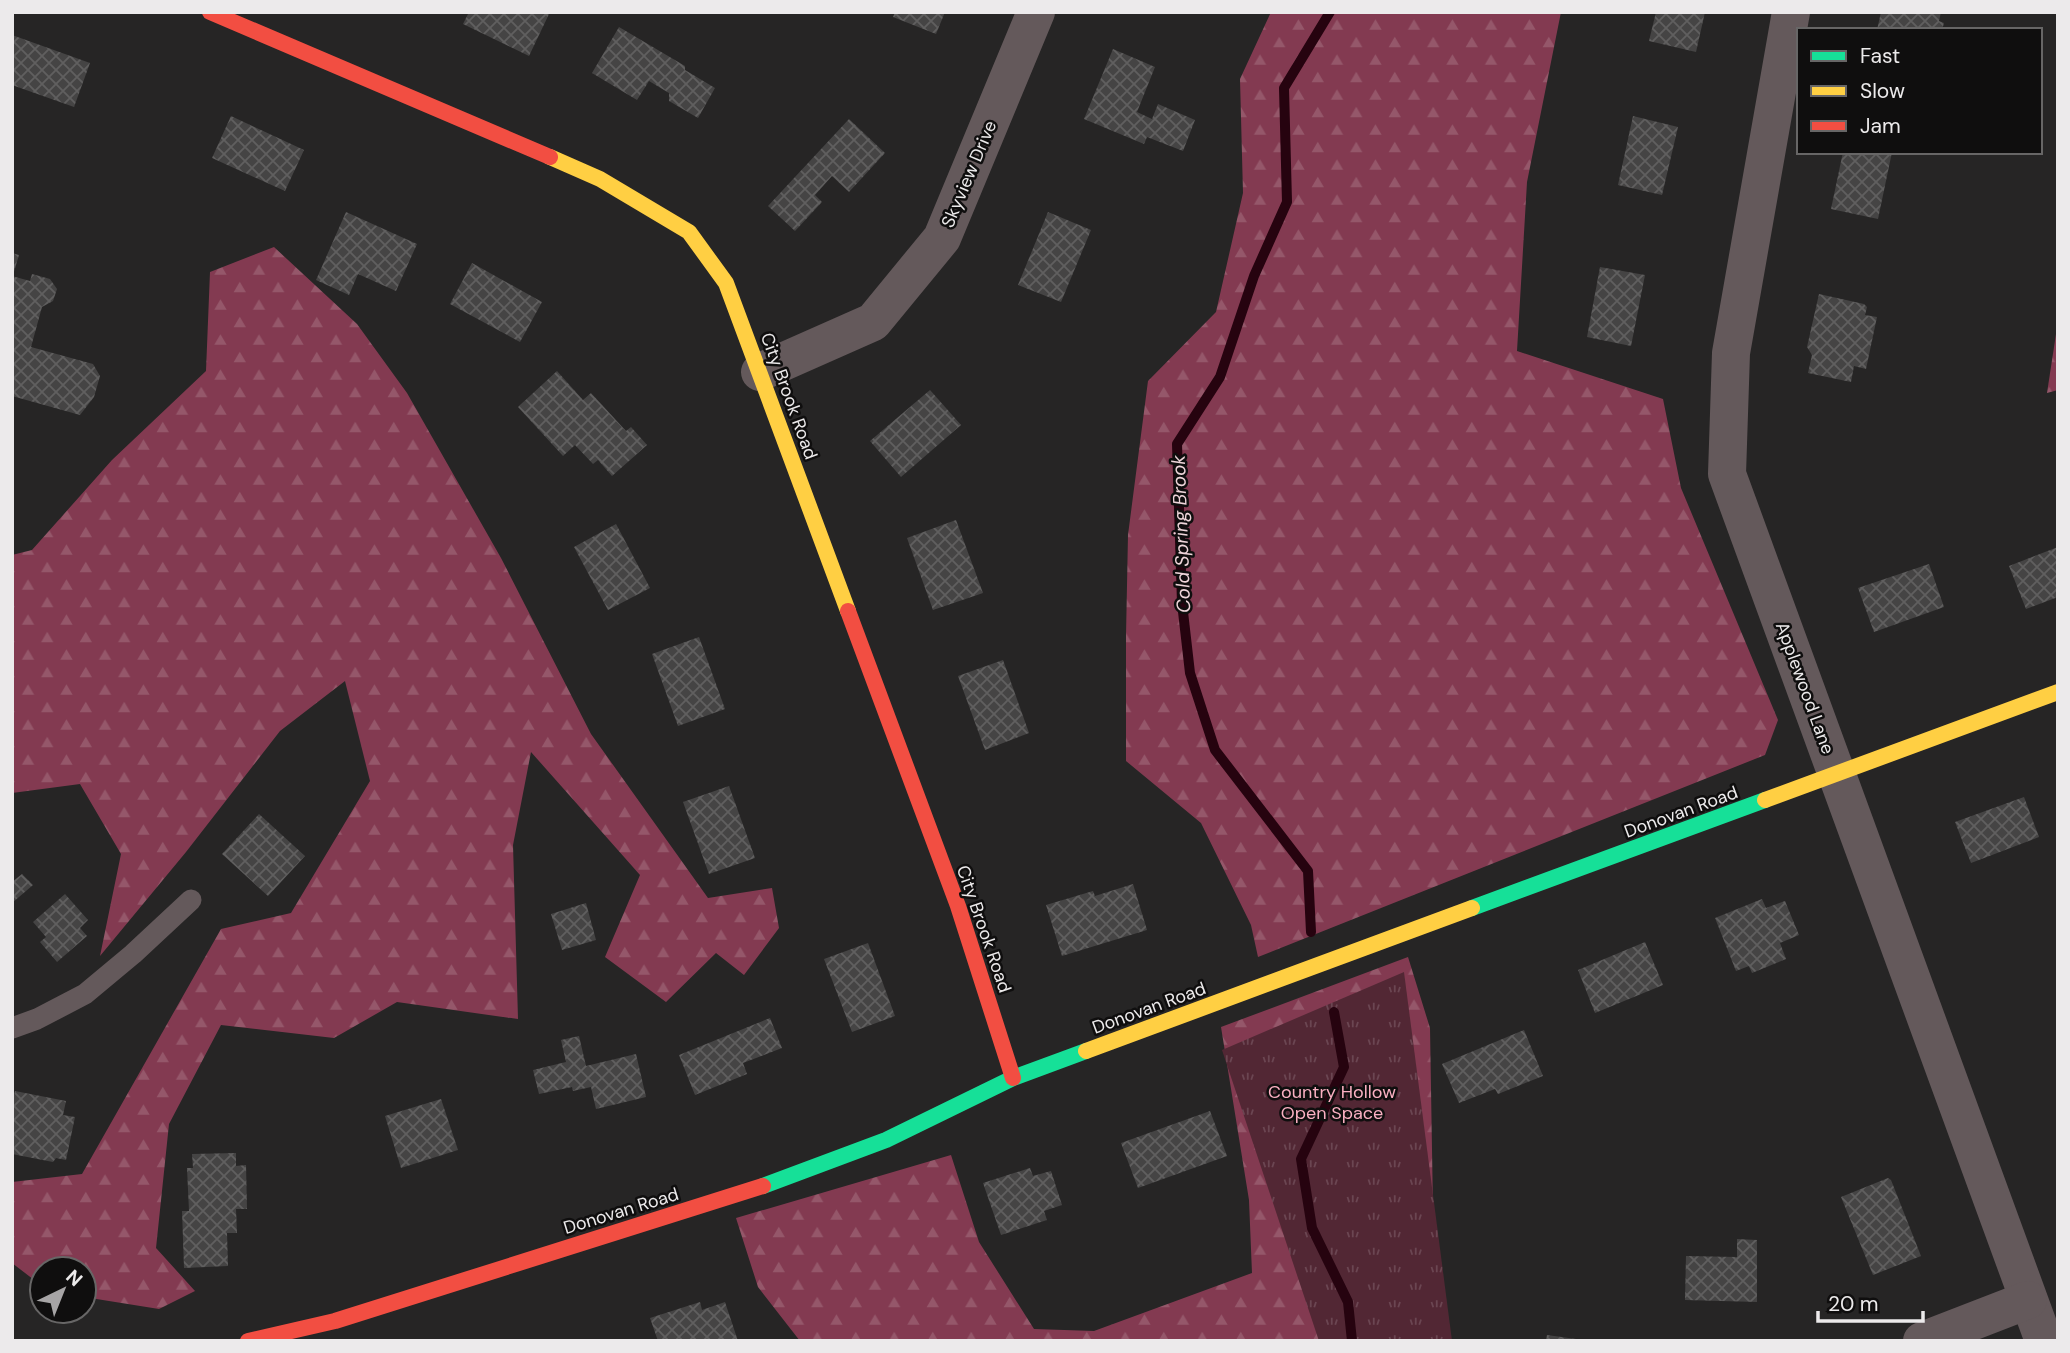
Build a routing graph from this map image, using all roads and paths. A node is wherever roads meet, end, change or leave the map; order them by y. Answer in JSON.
{"nodes":[{"id":1,"x":210,"y":12,"type":"edge"},
{"id":2,"x":1036,"y":12,"type":"edge"},
{"id":3,"x":1791,"y":12,"type":"edge"},
{"id":4,"x":760,"y":372,"type":"junction"},
{"id":5,"x":2058,"y":692,"type":"edge"},
{"id":6,"x":1837,"y":775,"type":"junction"},
{"id":7,"x":191,"y":900,"type":"dead end"},
{"id":8,"x":12,"y":1028,"type":"edge"},
{"id":9,"x":1013,"y":1078,"type":"junction"},
{"id":10,"x":2028,"y":1300,"type":"junction"},
{"id":11,"x":248,"y":1341,"type":"edge"},
{"id":12,"x":1922,"y":1341,"type":"edge"},
{"id":13,"x":2044,"y":1341,"type":"edge"}],
"edges":[{"from":1,"to":4,"type":"street","name":"City Brook Road"},
{"from":2,"to":4,"type":"street","name":"Skyview Drive"},
{"from":3,"to":6,"type":"street","name":"Applewood Lane"},
{"from":4,"to":9,"type":"street","name":"City Brook Road"},
{"from":5,"to":6,"type":"street","name":"Donovan Road"},
{"from":6,"to":9,"type":"street","name":"Donovan Road"},
{"from":6,"to":10,"type":"street","name":"Applewood Lane"},
{"from":7,"to":8,"type":"lane"},
{"from":9,"to":11,"type":"street","name":"Donovan Road"},
{"from":10,"to":12,"type":"street"},
{"from":10,"to":13,"type":"street","name":"Applewood Lane"}]}
